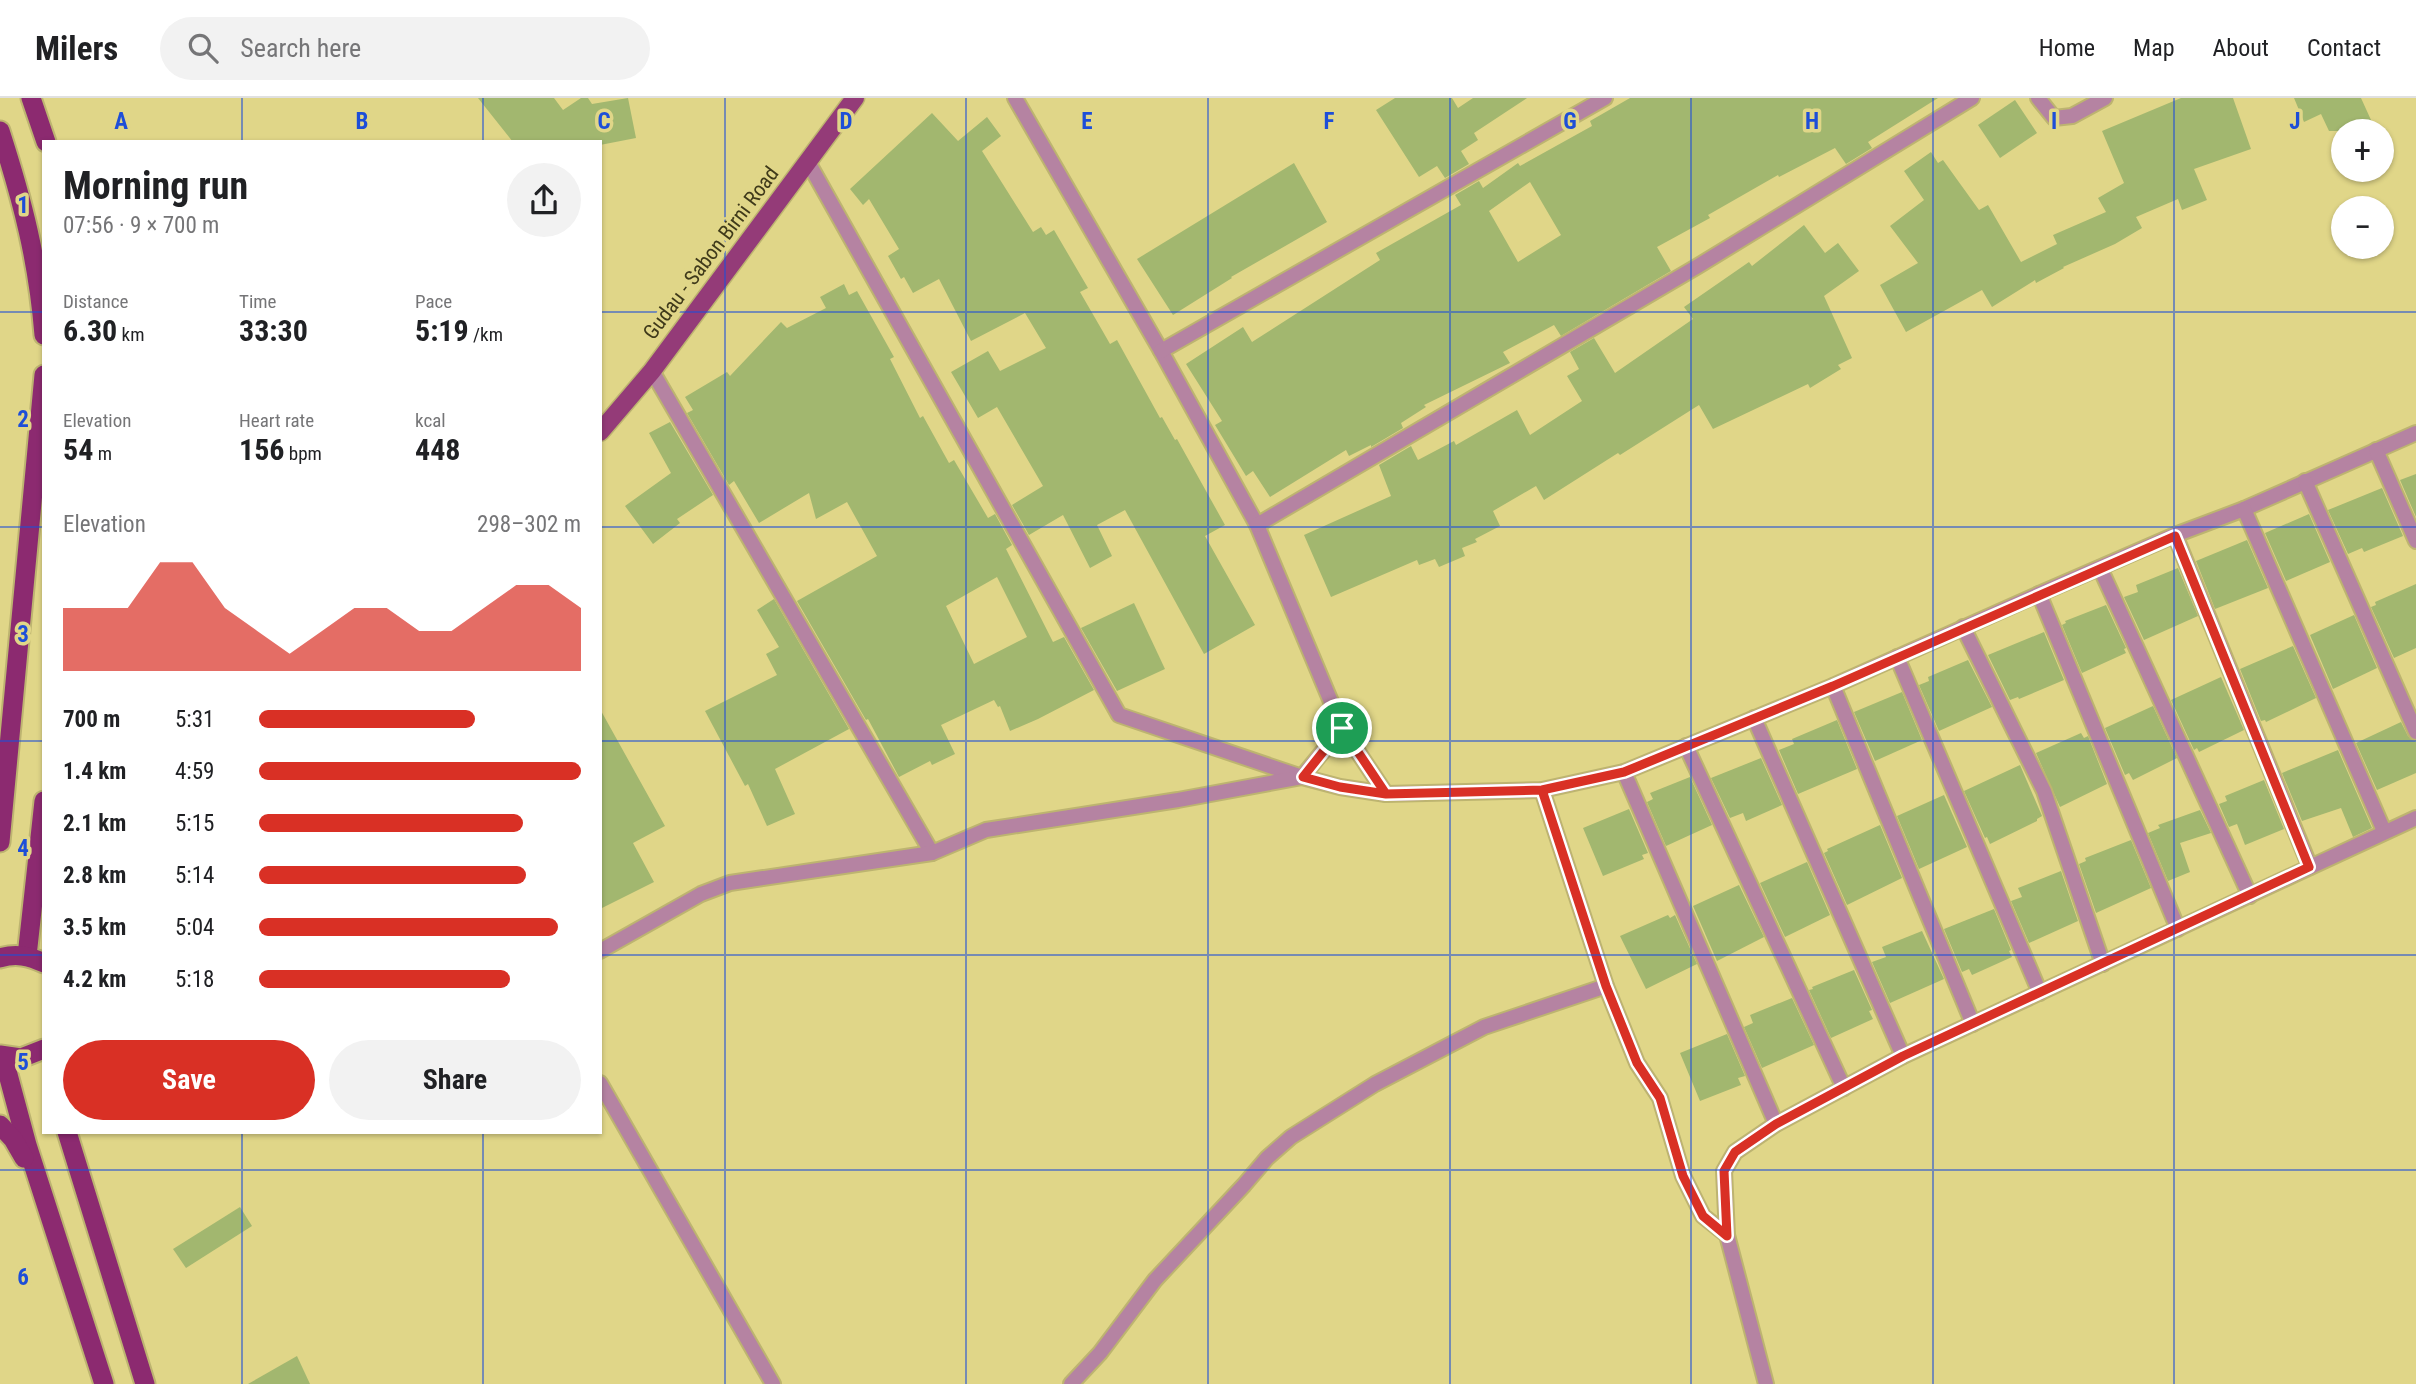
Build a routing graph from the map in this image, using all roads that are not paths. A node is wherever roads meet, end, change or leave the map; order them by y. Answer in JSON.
{"nodes":[{"id":1,"x":32,"y":98,"type":"edge"},
{"id":2,"x":855,"y":98,"type":"edge"},
{"id":3,"x":1015,"y":98,"type":"edge"},
{"id":4,"x":1605,"y":98,"type":"edge"},
{"id":5,"x":1972,"y":98,"type":"edge"},
{"id":6,"x":2038,"y":98,"type":"edge"},
{"id":7,"x":2105,"y":98,"type":"edge"},
{"id":8,"x":0,"y":131,"type":"edge"},
{"id":9,"x":45,"y":140,"type":"edge"},
{"id":10,"x":808,"y":162,"type":"junction"},
{"id":11,"x":42,"y":317,"type":"edge"},
{"id":12,"x":1161,"y":351,"type":"junction"},
{"id":13,"x":652,"y":371,"type":"junction"},
{"id":14,"x":42,"y":396,"type":"edge"},
{"id":15,"x":602,"y":430,"type":"edge"},
{"id":16,"x":2416,"y":433,"type":"edge"},
{"id":17,"x":2376,"y":450,"type":"junction"},
{"id":18,"x":2305,"y":481,"type":"junction"},
{"id":19,"x":2244,"y":509,"type":"junction"},
{"id":20,"x":1257,"y":525,"type":"junction"},
{"id":21,"x":2175,"y":536,"type":"junction"},
{"id":22,"x":2416,"y":541,"type":"edge"},
{"id":23,"x":2101,"y":568,"type":"junction"},
{"id":24,"x":2039,"y":594,"type":"junction"},
{"id":25,"x":1963,"y":627,"type":"junction"},
{"id":26,"x":1897,"y":656,"type":"junction"},
{"id":27,"x":1833,"y":686,"type":"junction"},
{"id":28,"x":1754,"y":718,"type":"junction"},
{"id":29,"x":1342,"y":728,"type":"junction"},
{"id":30,"x":2416,"y":732,"type":"edge"},
{"id":31,"x":1686,"y":746,"type":"junction"},
{"id":32,"x":1624,"y":772,"type":"junction"},
{"id":33,"x":1303,"y":777,"type":"junction"},
{"id":34,"x":1542,"y":790,"type":"junction"},
{"id":35,"x":1386,"y":794,"type":"junction"},
{"id":36,"x":2416,"y":818,"type":"edge"},
{"id":37,"x":2384,"y":831,"type":"junction"},
{"id":38,"x":42,"y":838,"type":"edge"},
{"id":39,"x":0,"y":842,"type":"edge"},
{"id":40,"x":932,"y":853,"type":"junction"},
{"id":41,"x":2309,"y":867,"type":"junction"},
{"id":42,"x":2250,"y":896,"type":"junction"},
{"id":43,"x":2178,"y":929,"type":"junction"},
{"id":44,"x":602,"y":950,"type":"edge"},
{"id":45,"x":0,"y":958,"type":"edge"},
{"id":46,"x":35,"y":959,"type":"edge"},
{"id":47,"x":2102,"y":964,"type":"junction"},
{"id":48,"x":1606,"y":986,"type":"junction"},
{"id":49,"x":2039,"y":993,"type":"junction"},
{"id":50,"x":1973,"y":1024,"type":"junction"},
{"id":51,"x":42,"y":1050,"type":"edge"},
{"id":52,"x":1,"y":1055,"type":"edge"},
{"id":53,"x":1903,"y":1056,"type":"junction"},
{"id":54,"x":602,"y":1086,"type":"edge"},
{"id":55,"x":1844,"y":1088,"type":"junction"},
{"id":56,"x":1776,"y":1124,"type":"junction"},
{"id":57,"x":0,"y":1125,"type":"edge"},
{"id":58,"x":68,"y":1134,"type":"edge"},
{"id":59,"x":43,"y":1196,"type":"junction"},
{"id":60,"x":1727,"y":1236,"type":"junction"},
{"id":61,"x":104,"y":1384,"type":"edge"},
{"id":62,"x":145,"y":1384,"type":"edge"},
{"id":63,"x":773,"y":1384,"type":"edge"},
{"id":64,"x":1072,"y":1384,"type":"edge"},
{"id":65,"x":1766,"y":1384,"type":"edge"}],
"edges":[{"from":1,"to":9,"type":"highway"},
{"from":2,"to":10,"type":"main road","name":"Gudau - Sabon Birni Road"},
{"from":3,"to":12,"type":"street"},
{"from":4,"to":12,"type":"street"},
{"from":5,"to":20,"type":"street"},
{"from":6,"to":7,"type":"street"},
{"from":8,"to":11,"type":"highway"},
{"from":10,"to":13,"type":"main road","name":"Gudau - Sabon Birni Road"},
{"from":10,"to":33,"type":"street"},
{"from":12,"to":20,"type":"street"},
{"from":13,"to":15,"type":"main road","name":"Gudau - Sabon Birni Road"},
{"from":13,"to":40,"type":"street"},
{"from":14,"to":39,"type":"highway"},
{"from":16,"to":17,"type":"street"},
{"from":17,"to":18,"type":"street"},
{"from":17,"to":22,"type":"street"},
{"from":18,"to":19,"type":"street"},
{"from":18,"to":30,"type":"street"},
{"from":19,"to":21,"type":"street"},
{"from":19,"to":37,"type":"street"},
{"from":20,"to":29,"type":"street"},
{"from":21,"to":23,"type":"street"},
{"from":21,"to":41,"type":"street"},
{"from":23,"to":24,"type":"street"},
{"from":23,"to":42,"type":"street"},
{"from":24,"to":25,"type":"street"},
{"from":24,"to":43,"type":"street"},
{"from":25,"to":26,"type":"street"},
{"from":25,"to":47,"type":"street"},
{"from":26,"to":27,"type":"street"},
{"from":26,"to":49,"type":"street"},
{"from":27,"to":28,"type":"street"},
{"from":27,"to":50,"type":"street"},
{"from":28,"to":31,"type":"street"},
{"from":28,"to":53,"type":"street"},
{"from":29,"to":33,"type":"street"},
{"from":29,"to":35,"type":"street"},
{"from":31,"to":32,"type":"street"},
{"from":31,"to":55,"type":"street"},
{"from":32,"to":34,"type":"street"},
{"from":32,"to":56,"type":"street"},
{"from":33,"to":35,"type":"street"},
{"from":33,"to":40,"type":"street"},
{"from":34,"to":35,"type":"street"},
{"from":34,"to":48,"type":"street"},
{"from":36,"to":37,"type":"street"},
{"from":37,"to":41,"type":"street"},
{"from":38,"to":46,"type":"highway"},
{"from":40,"to":44,"type":"street"},
{"from":41,"to":42,"type":"street"},
{"from":42,"to":43,"type":"street"},
{"from":43,"to":47,"type":"street"},
{"from":45,"to":46,"type":"highway"},
{"from":47,"to":49,"type":"street"},
{"from":48,"to":60,"type":"street"},
{"from":48,"to":64,"type":"street"},
{"from":49,"to":50,"type":"street"},
{"from":50,"to":53,"type":"street"},
{"from":51,"to":52,"type":"highway"},
{"from":52,"to":59,"type":"highway"},
{"from":53,"to":55,"type":"street"},
{"from":54,"to":63,"type":"street"},
{"from":55,"to":56,"type":"street"},
{"from":56,"to":60,"type":"street"},
{"from":57,"to":59,"type":"highway"},
{"from":58,"to":62,"type":"highway"},
{"from":59,"to":61,"type":"highway"},
{"from":60,"to":65,"type":"street"}]}
